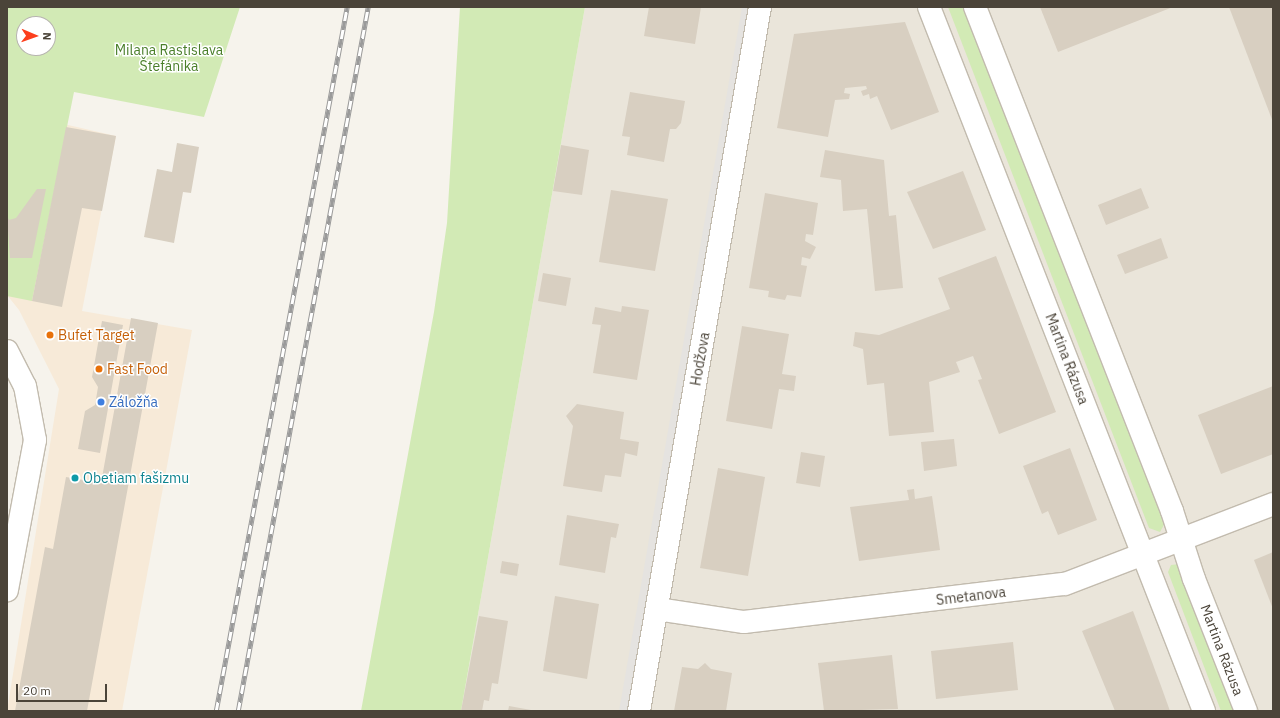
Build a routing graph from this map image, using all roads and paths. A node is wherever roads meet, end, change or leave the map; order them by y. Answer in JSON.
{"nodes":[{"id":1,"x":760,"y":7,"type":"edge"},
{"id":2,"x":929,"y":7,"type":"edge"},
{"id":3,"x":975,"y":7,"type":"edge"},
{"id":4,"x":7,"y":351,"type":"edge"},
{"id":5,"x":1273,"y":504,"type":"edge"},
{"id":6,"x":1181,"y":538,"type":"junction"},
{"id":7,"x":1143,"y":554,"type":"junction"},
{"id":8,"x":7,"y":590,"type":"edge"},
{"id":9,"x":657,"y":609,"type":"junction"},
{"id":10,"x":639,"y":711,"type":"edge"},
{"id":11,"x":1204,"y":711,"type":"edge"},
{"id":12,"x":1246,"y":711,"type":"edge"}],
"edges":[{"from":1,"to":9,"type":"street","name":"Hodžova"},
{"from":2,"to":7,"type":"street","name":"Martina Rázusa"},
{"from":3,"to":6,"type":"street","name":"Martina Rázusa"},
{"from":4,"to":8,"type":"street"},
{"from":5,"to":6,"type":"street","name":"Smetanova"},
{"from":6,"to":7,"type":"street","name":"Smetanova"},
{"from":6,"to":12,"type":"street","name":"Martina Rázusa"},
{"from":7,"to":9,"type":"street","name":"Smetanova"},
{"from":7,"to":11,"type":"street","name":"Martina Rázusa"},
{"from":9,"to":10,"type":"street","name":"Hodžova"}]}
